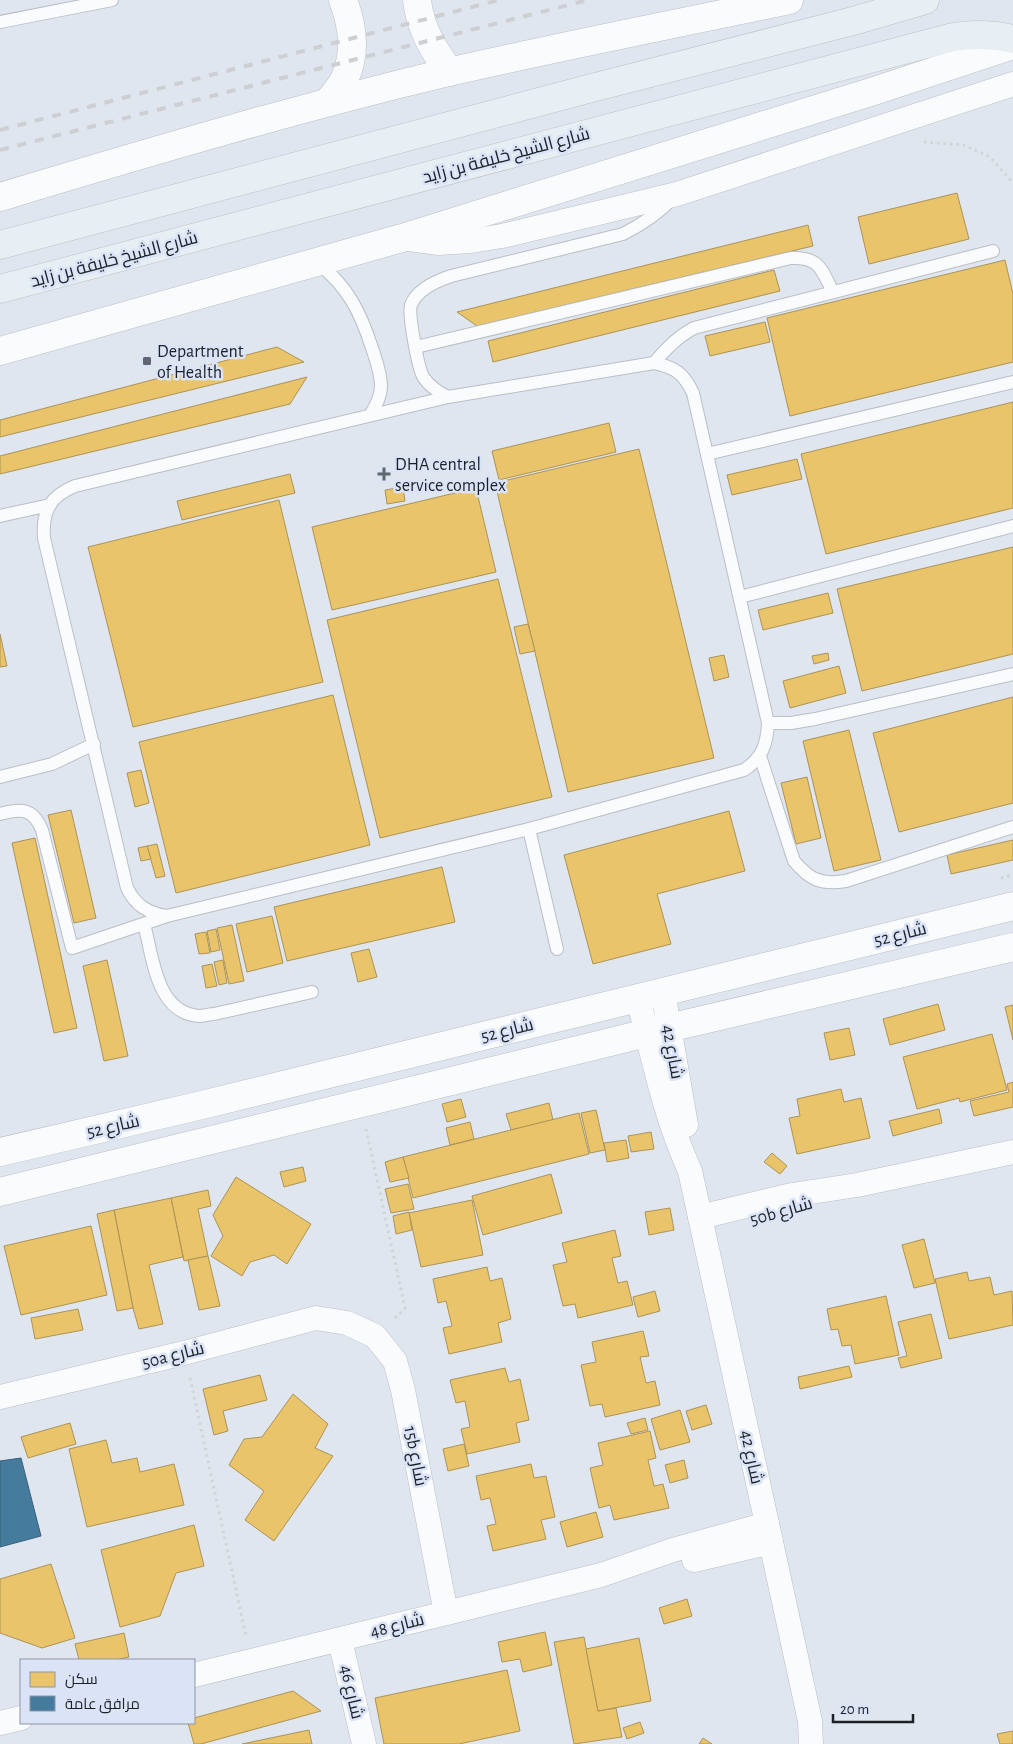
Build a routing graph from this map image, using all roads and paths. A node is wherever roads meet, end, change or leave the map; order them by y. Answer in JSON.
{"nodes":[{"id":1,"x":112,"y":0,"type":"edge"},
{"id":2,"x":343,"y":0,"type":"edge"},
{"id":3,"x":417,"y":0,"type":"edge"},
{"id":4,"x":789,"y":0,"type":"edge"},
{"id":5,"x":925,"y":0,"type":"edge"},
{"id":6,"x":0,"y":22,"type":"edge"},
{"id":7,"x":1013,"y":39,"type":"edge"},
{"id":8,"x":1013,"y":45,"type":"edge"},
{"id":9,"x":450,"y":72,"type":"junction"},
{"id":10,"x":1007,"y":90,"type":"edge"},
{"id":11,"x":328,"y":102,"type":"junction"},
{"id":12,"x":921,"y":142,"type":"dead end"},
{"id":13,"x":1013,"y":183,"type":"edge"},
{"id":14,"x":677,"y":194,"type":"junction"},
{"id":15,"x":0,"y":197,"type":"edge"},
{"id":16,"x":402,"y":238,"type":"junction"},
{"id":17,"x":0,"y":246,"type":"edge"},
{"id":18,"x":993,"y":251,"type":"dead end"},
{"id":19,"x":317,"y":262,"type":"junction"},
{"id":20,"x":0,"y":289,"type":"edge"},
{"id":21,"x":833,"y":292,"type":"junction"},
{"id":22,"x":416,"y":347,"type":"junction"},
{"id":23,"x":0,"y":351,"type":"edge"},
{"id":24,"x":654,"y":363,"type":"junction"},
{"id":25,"x":1013,"y":382,"type":"edge"},
{"id":26,"x":448,"y":397,"type":"junction"},
{"id":27,"x":370,"y":414,"type":"junction"},
{"id":28,"x":707,"y":454,"type":"junction"},
{"id":29,"x":50,"y":505,"type":"junction"},
{"id":30,"x":0,"y":516,"type":"edge"},
{"id":31,"x":1013,"y":526,"type":"edge"},
{"id":32,"x":740,"y":597,"type":"junction"},
{"id":33,"x":1013,"y":674,"type":"edge"},
{"id":34,"x":768,"y":723,"type":"junction"},
{"id":35,"x":94,"y":744,"type":"junction"},
{"id":36,"x":760,"y":756,"type":"junction"},
{"id":37,"x":0,"y":777,"type":"edge"},
{"id":38,"x":0,"y":814,"type":"edge"},
{"id":39,"x":1013,"y":827,"type":"edge"},
{"id":40,"x":529,"y":829,"type":"junction"},
{"id":41,"x":1013,"y":906,"type":"edge"},
{"id":42,"x":168,"y":916,"type":"junction"},
{"id":43,"x":144,"y":924,"type":"junction"},
{"id":44,"x":1013,"y":947,"type":"edge"},
{"id":45,"x":557,"y":949,"type":"dead end"},
{"id":46,"x":312,"y":992,"type":"dead end"},
{"id":47,"x":651,"y":995,"type":"junction"},
{"id":48,"x":658,"y":1031,"type":"junction"},
{"id":49,"x":361,"y":1104,"type":"junction"},
{"id":50,"x":0,"y":1152,"type":"edge"},
{"id":51,"x":1013,"y":1152,"type":"edge"},
{"id":52,"x":0,"y":1192,"type":"edge"},
{"id":53,"x":702,"y":1225,"type":"junction"},
{"id":54,"x":347,"y":1323,"type":"joint"},
{"id":55,"x":375,"y":1336,"type":"junction"},
{"id":56,"x":184,"y":1353,"type":"junction"},
{"id":57,"x":0,"y":1396,"type":"edge"},
{"id":58,"x":769,"y":1533,"type":"junction"},
{"id":59,"x":446,"y":1613,"type":"junction"},
{"id":60,"x":340,"y":1640,"type":"junction"},
{"id":61,"x":251,"y":1661,"type":"junction"},
{"id":62,"x":195,"y":1675,"type":"edge"},
{"id":63,"x":20,"y":1718,"type":"edge"},
{"id":64,"x":0,"y":1723,"type":"edge"},
{"id":65,"x":364,"y":1744,"type":"edge"},
{"id":66,"x":811,"y":1744,"type":"edge"}],
"edges":[{"from":1,"to":6,"type":"lane"},
{"from":2,"to":11,"type":"main road"},
{"from":3,"to":9,"type":"main road"},
{"from":4,"to":9,"type":"main road"},
{"from":5,"to":17,"type":"main road"},
{"from":7,"to":20,"type":"main road","name":"شارع الشيخ خليفة بن زايد"},
{"from":8,"to":16,"type":"main road"},
{"from":9,"to":11,"type":"main road"},
{"from":10,"to":14,"type":"street"},
{"from":11,"to":15,"type":"main road"},
{"from":12,"to":13,"type":"path"},
{"from":14,"to":16,"type":"street"},
{"from":14,"to":22,"type":"lane"},
{"from":16,"to":19,"type":"main road"},
{"from":18,"to":21,"type":"lane"},
{"from":19,"to":23,"type":"main road"},
{"from":19,"to":27,"type":"lane"},
{"from":21,"to":22,"type":"lane"},
{"from":21,"to":24,"type":"lane"},
{"from":22,"to":26,"type":"lane"},
{"from":24,"to":26,"type":"lane"},
{"from":24,"to":28,"type":"lane"},
{"from":25,"to":28,"type":"lane"},
{"from":26,"to":27,"type":"lane"},
{"from":27,"to":29,"type":"lane"},
{"from":28,"to":32,"type":"lane"},
{"from":29,"to":30,"type":"lane"},
{"from":29,"to":35,"type":"lane"},
{"from":31,"to":32,"type":"lane"},
{"from":32,"to":34,"type":"lane"},
{"from":33,"to":34,"type":"lane"},
{"from":34,"to":36,"type":"lane"},
{"from":35,"to":37,"type":"lane"},
{"from":35,"to":42,"type":"lane"},
{"from":36,"to":39,"type":"lane"},
{"from":36,"to":40,"type":"lane"},
{"from":38,"to":43,"type":"lane"},
{"from":40,"to":42,"type":"lane"},
{"from":40,"to":45,"type":"lane"},
{"from":41,"to":47,"type":"main road","name":"شارع 52"},
{"from":42,"to":43,"type":"lane"},
{"from":43,"to":46,"type":"lane"},
{"from":44,"to":48,"type":"main road","name":"شارع 52"},
{"from":47,"to":48,"type":"street","name":"شارع 42"},
{"from":47,"to":50,"type":"main road","name":"شارع 52"},
{"from":48,"to":49,"type":"main road","name":"شارع 52"},
{"from":48,"to":53,"type":"street","name":"شارع 42"},
{"from":49,"to":52,"type":"main road","name":"شارع 52"},
{"from":49,"to":55,"type":"path"},
{"from":51,"to":53,"type":"street","name":"50b شارع"},
{"from":53,"to":58,"type":"street","name":"شارع 42"},
{"from":54,"to":55,"type":"street","name":"15b شارع"},
{"from":54,"to":56,"type":"street","name":"50a شارع"},
{"from":55,"to":59,"type":"street","name":"15b شارع"},
{"from":56,"to":57,"type":"street","name":"50a شارع"},
{"from":56,"to":61,"type":"path"},
{"from":58,"to":59,"type":"street","name":"شارع 48"},
{"from":58,"to":66,"type":"street","name":"شارع 42"},
{"from":59,"to":60,"type":"street","name":"شارع 48"},
{"from":60,"to":61,"type":"street","name":"شارع 48"},
{"from":60,"to":65,"type":"street","name":"شارع 46"},
{"from":61,"to":62,"type":"street","name":"شارع 48"},
{"from":63,"to":64,"type":"street"}]}
